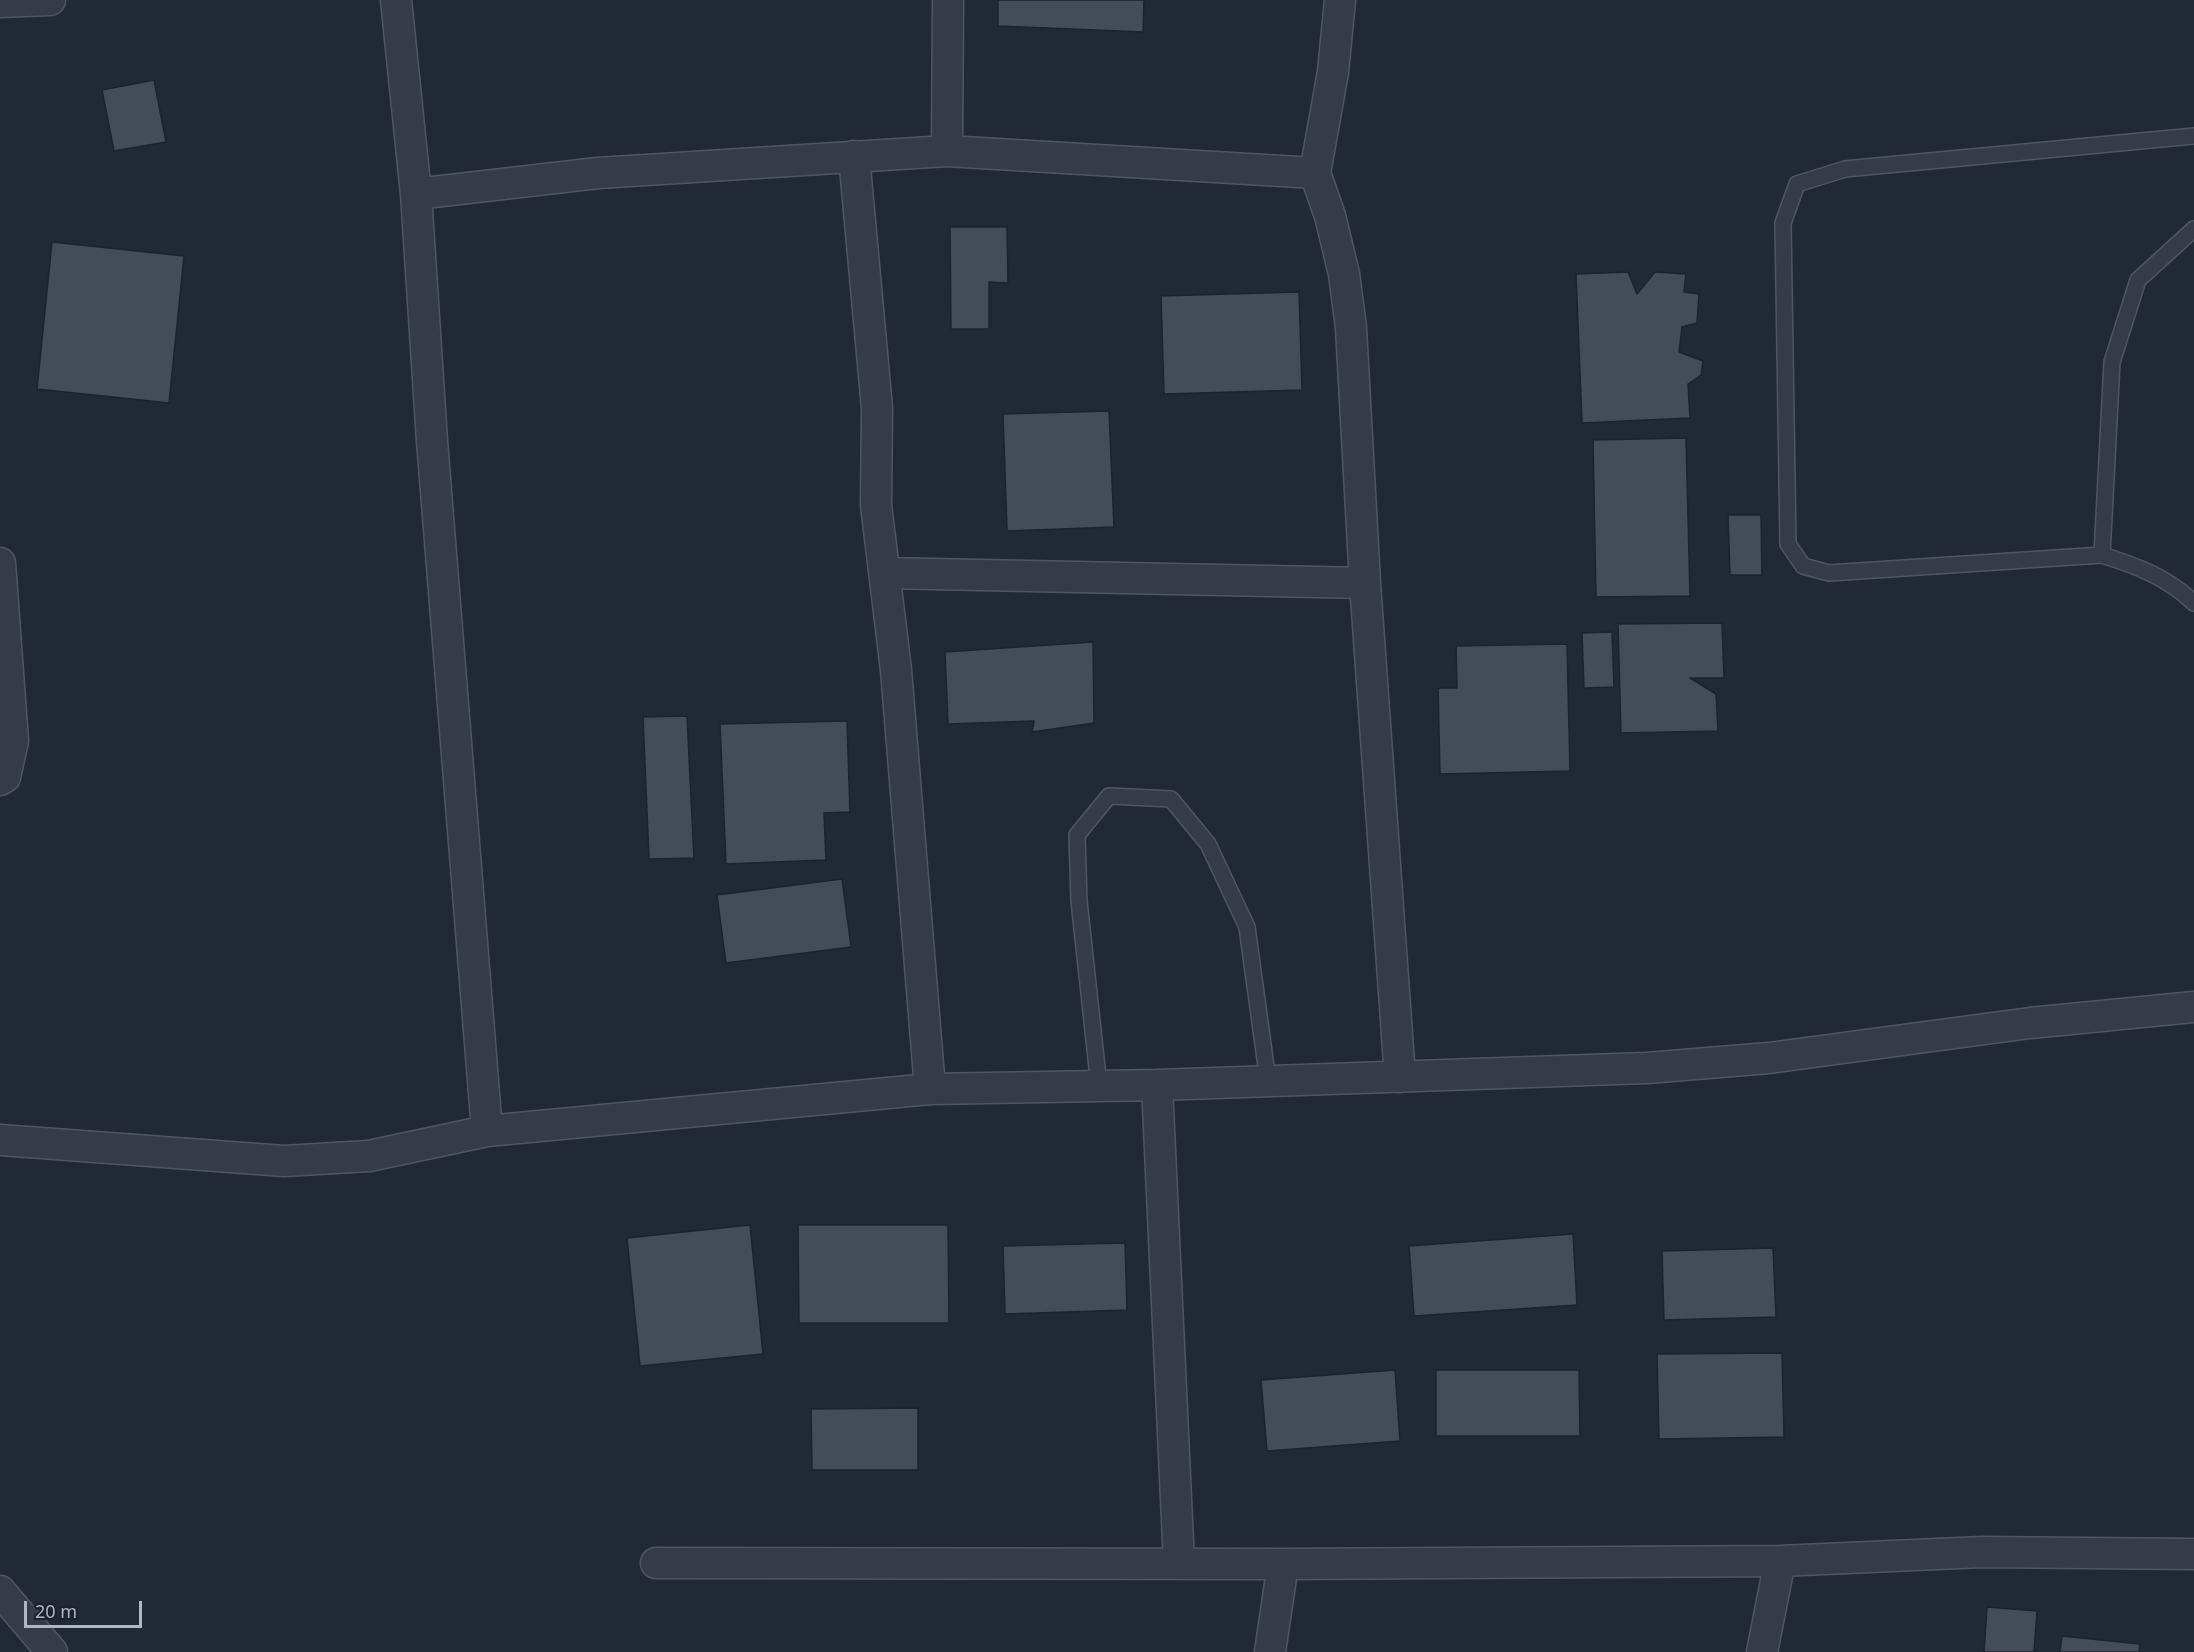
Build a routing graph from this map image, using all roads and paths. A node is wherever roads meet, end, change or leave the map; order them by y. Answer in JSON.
{"nodes":[{"id":1,"x":50,"y":0,"type":"edge"},
{"id":2,"x":396,"y":0,"type":"edge"},
{"id":3,"x":948,"y":0,"type":"edge"},
{"id":4,"x":1340,"y":0,"type":"edge"},
{"id":5,"x":0,"y":2,"type":"edge"},
{"id":6,"x":2194,"y":136,"type":"edge"},
{"id":7,"x":946,"y":151,"type":"junction"},
{"id":8,"x":854,"y":156,"type":"junction"},
{"id":9,"x":1315,"y":173,"type":"junction"},
{"id":10,"x":416,"y":194,"type":"junction"},
{"id":11,"x":2194,"y":229,"type":"edge"},
{"id":12,"x":2102,"y":555,"type":"junction"},
{"id":13,"x":0,"y":563,"type":"edge"},
{"id":14,"x":884,"y":573,"type":"junction"},
{"id":15,"x":1365,"y":584,"type":"junction"},
{"id":16,"x":2194,"y":603,"type":"edge"},
{"id":17,"x":0,"y":780,"type":"edge"},
{"id":18,"x":2194,"y":1007,"type":"edge"},
{"id":19,"x":1400,"y":1077,"type":"junction"},
{"id":20,"x":1268,"y":1081,"type":"junction"},
{"id":21,"x":1157,"y":1085,"type":"junction"},
{"id":22,"x":1099,"y":1086,"type":"junction"},
{"id":23,"x":930,"y":1089,"type":"junction"},
{"id":24,"x":487,"y":1131,"type":"junction"},
{"id":25,"x":0,"y":1140,"type":"edge"},
{"id":26,"x":2194,"y":1554,"type":"edge"},
{"id":27,"x":1780,"y":1561,"type":"junction"},
{"id":28,"x":656,"y":1563,"type":"dead end"},
{"id":29,"x":1179,"y":1564,"type":"junction"},
{"id":30,"x":1283,"y":1564,"type":"junction"},
{"id":31,"x":0,"y":1591,"type":"edge"},
{"id":32,"x":52,"y":1652,"type":"edge"},
{"id":33,"x":1270,"y":1652,"type":"edge"},
{"id":34,"x":1762,"y":1652,"type":"edge"}],
"edges":[{"from":1,"to":5,"type":"street"},
{"from":2,"to":10,"type":"street"},
{"from":3,"to":7,"type":"street"},
{"from":4,"to":9,"type":"street"},
{"from":6,"to":12,"type":"lane"},
{"from":7,"to":8,"type":"street"},
{"from":7,"to":9,"type":"street"},
{"from":8,"to":10,"type":"street"},
{"from":8,"to":14,"type":"street"},
{"from":9,"to":15,"type":"street"},
{"from":10,"to":24,"type":"street"},
{"from":11,"to":12,"type":"lane"},
{"from":12,"to":16,"type":"lane"},
{"from":13,"to":17,"type":"street"},
{"from":14,"to":15,"type":"street"},
{"from":14,"to":23,"type":"street"},
{"from":15,"to":19,"type":"street"},
{"from":18,"to":19,"type":"street"},
{"from":19,"to":20,"type":"street"},
{"from":20,"to":21,"type":"street"},
{"from":20,"to":22,"type":"lane"},
{"from":21,"to":22,"type":"street"},
{"from":21,"to":29,"type":"street"},
{"from":22,"to":23,"type":"street"},
{"from":23,"to":24,"type":"street"},
{"from":24,"to":25,"type":"street"},
{"from":26,"to":27,"type":"street"},
{"from":27,"to":30,"type":"street"},
{"from":27,"to":34,"type":"street"},
{"from":28,"to":29,"type":"street"},
{"from":29,"to":30,"type":"street"},
{"from":30,"to":33,"type":"street"},
{"from":31,"to":32,"type":"street"}]}
